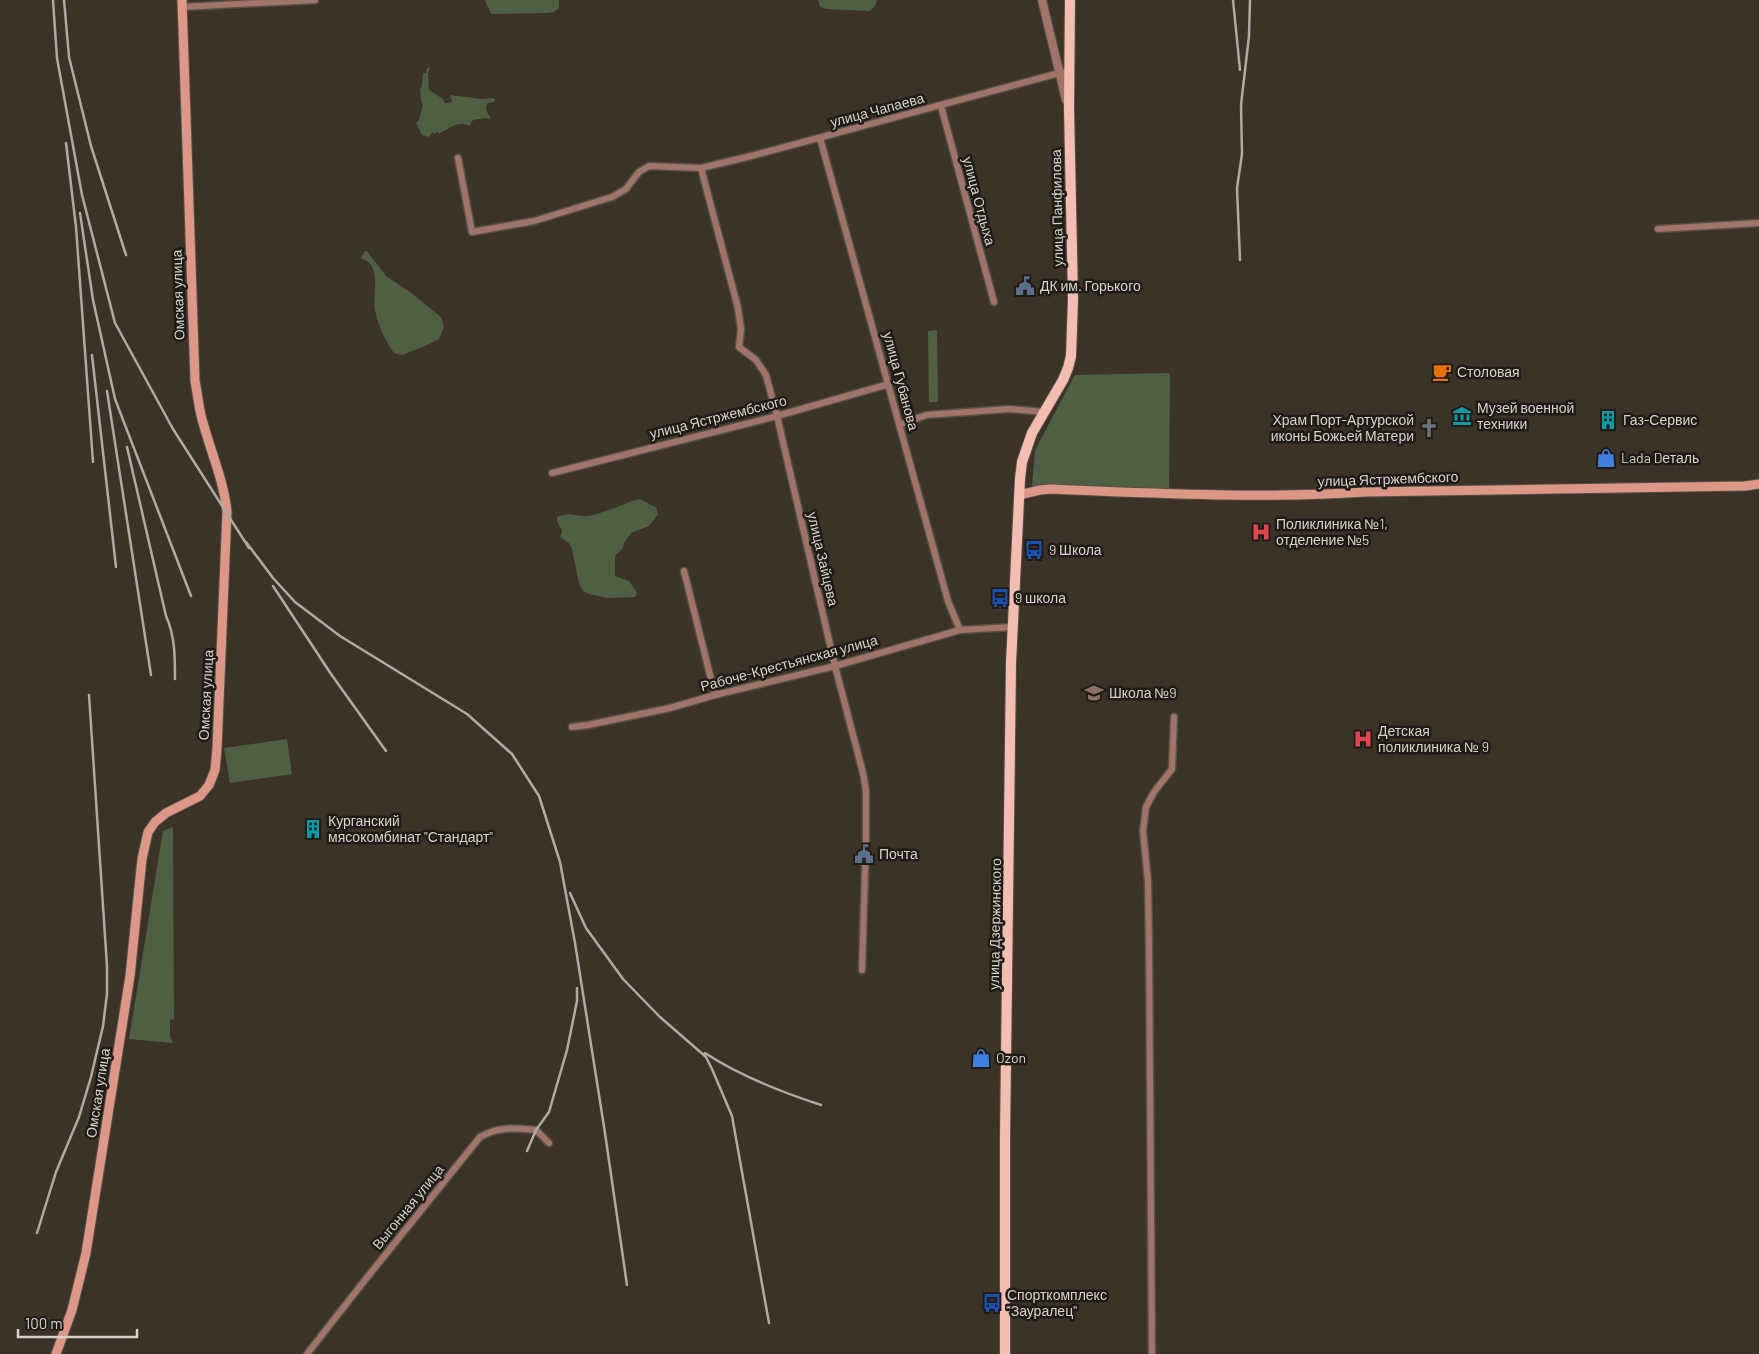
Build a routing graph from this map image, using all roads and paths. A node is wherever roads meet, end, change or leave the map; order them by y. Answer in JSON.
{"nodes":[{"id":1,"x":315,"y":0,"type":"edge"},
{"id":2,"x":1042,"y":0,"type":"edge"},
{"id":3,"x":1070,"y":0,"type":"edge"},
{"id":4,"x":280,"y":1,"type":"edge"},
{"id":5,"x":182,"y":3,"type":"edge"},
{"id":6,"x":1064,"y":72,"type":"junction"},
{"id":7,"x":941,"y":106,"type":"junction"},
{"id":8,"x":820,"y":138,"type":"junction"},
{"id":9,"x":458,"y":158,"type":"dead end"},
{"id":10,"x":701,"y":168,"type":"junction"},
{"id":11,"x":1759,"y":223,"type":"edge"},
{"id":12,"x":1658,"y":229,"type":"dead end"},
{"id":13,"x":994,"y":302,"type":"dead end"},
{"id":14,"x":889,"y":384,"type":"junction"},
{"id":15,"x":1044,"y":412,"type":"junction"},
{"id":16,"x":777,"y":416,"type":"junction"},
{"id":17,"x":898,"y":424,"type":"junction"},
{"id":18,"x":552,"y":473,"type":"dead end"},
{"id":19,"x":1759,"y":484,"type":"edge"},
{"id":20,"x":1019,"y":495,"type":"junction"},
{"id":21,"x":684,"y":571,"type":"dead end"},
{"id":22,"x":1012,"y":627,"type":"junction"},
{"id":23,"x":960,"y":630,"type":"junction"},
{"id":24,"x":835,"y":666,"type":"junction"},
{"id":25,"x":715,"y":695,"type":"junction"},
{"id":26,"x":1174,"y":717,"type":"dead end"},
{"id":27,"x":572,"y":727,"type":"dead end"},
{"id":28,"x":862,"y":970,"type":"dead end"},
{"id":29,"x":549,"y":1144,"type":"dead end"},
{"id":30,"x":56,"y":1354,"type":"edge"},
{"id":31,"x":307,"y":1354,"type":"edge"},
{"id":32,"x":1005,"y":1354,"type":"edge"},
{"id":33,"x":1152,"y":1354,"type":"edge"}],
"edges":[{"from":1,"to":4,"type":"street"},
{"from":2,"to":6,"type":"street"},
{"from":3,"to":6,"type":"main road","name":"улица Панфилова"},
{"from":4,"to":5,"type":"street"},
{"from":5,"to":30,"type":"main road","name":"Омская улица"},
{"from":6,"to":7,"type":"street","name":"улица Чапаева"},
{"from":6,"to":15,"type":"main road","name":"улица Панфилова"},
{"from":7,"to":8,"type":"street","name":"улица Чапаева"},
{"from":7,"to":13,"type":"street","name":"улица Отдыха"},
{"from":8,"to":10,"type":"street","name":"улица Чапаева"},
{"from":8,"to":14,"type":"street","name":"улица Губанова"},
{"from":9,"to":10,"type":"street","name":"улица Чапаева"},
{"from":10,"to":16,"type":"street","name":"улица Зайцева"},
{"from":11,"to":12,"type":"street"},
{"from":14,"to":16,"type":"street","name":"улица Ястржембского"},
{"from":14,"to":17,"type":"street","name":"улица Губанова"},
{"from":15,"to":17,"type":"street"},
{"from":15,"to":20,"type":"main road","name":"улица Панфилова"},
{"from":16,"to":18,"type":"street","name":"улица Ястржембского"},
{"from":16,"to":24,"type":"street","name":"улица Зайцева"},
{"from":17,"to":23,"type":"street","name":"улица Губанова"},
{"from":19,"to":20,"type":"main road","name":"улица Ястржембского"},
{"from":20,"to":22,"type":"main road","name":"улица Дзержинского"},
{"from":21,"to":25,"type":"street"},
{"from":22,"to":23,"type":"street","name":"Рабоче-Крестьянская улица"},
{"from":22,"to":32,"type":"main road","name":"улица Дзержинского"},
{"from":23,"to":24,"type":"street","name":"Рабоче-Крестьянская улица"},
{"from":24,"to":25,"type":"street","name":"Рабоче-Крестьянская улица"},
{"from":24,"to":28,"type":"street","name":"улица Зайцева"},
{"from":25,"to":27,"type":"street","name":"Рабоче-Крестьянская улица"},
{"from":26,"to":33,"type":"street"},
{"from":29,"to":31,"type":"street","name":"Выгонная улица"}]}
